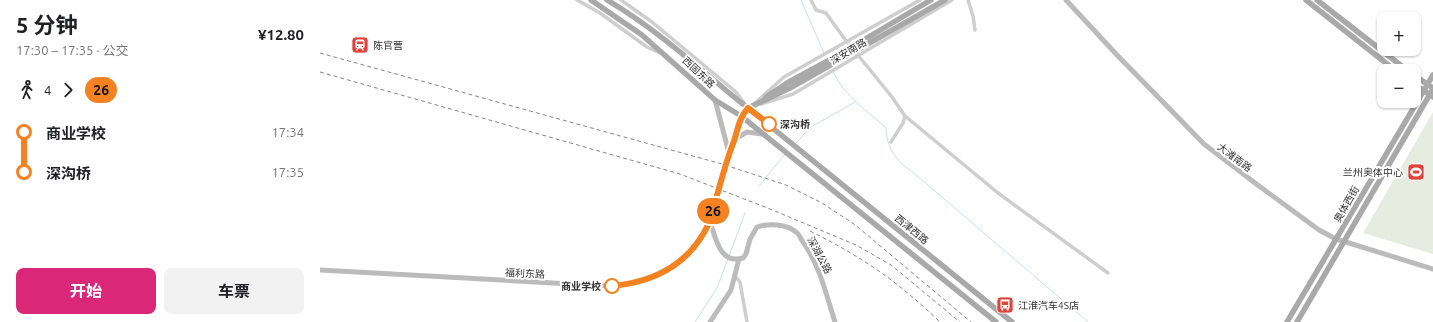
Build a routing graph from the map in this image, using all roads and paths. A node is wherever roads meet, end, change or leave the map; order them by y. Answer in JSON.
{"nodes":[{"id":1,"x":576,"y":0,"type":"edge"},
{"id":2,"x":591,"y":0,"type":"edge"},
{"id":3,"x":607,"y":0,"type":"edge"},
{"id":4,"x":621,"y":0,"type":"edge"},
{"id":5,"x":811,"y":0,"type":"edge"},
{"id":6,"x":920,"y":0,"type":"edge"},
{"id":7,"x":931,"y":0,"type":"edge"},
{"id":8,"x":945,"y":0,"type":"edge"},
{"id":9,"x":952,"y":0,"type":"edge"},
{"id":10,"x":968,"y":0,"type":"edge"},
{"id":11,"x":1066,"y":0,"type":"edge"},
{"id":12,"x":1317,"y":0,"type":"edge"},
{"id":13,"x":1310,"y":1,"type":"edge"},
{"id":14,"x":975,"y":30,"type":"dead end"},
{"id":15,"x":848,"y":41,"type":"junction"},
{"id":16,"x":855,"y":51,"type":"junction"},
{"id":17,"x":671,"y":59,"type":"junction"},
{"id":18,"x":838,"y":61,"type":"junction"},
{"id":19,"x":1387,"y":64,"type":"edge"},
{"id":20,"x":1399,"y":64,"type":"edge"},
{"id":21,"x":1433,"y":74,"type":"edge"},
{"id":22,"x":785,"y":80,"type":"junction"},
{"id":23,"x":1421,"y":81,"type":"edge"},
{"id":24,"x":1426,"y":84,"type":"junction"},
{"id":25,"x":1433,"y":88,"type":"edge"},
{"id":26,"x":1422,"y":90,"type":"junction"},
{"id":27,"x":1431,"y":95,"type":"edge"},
{"id":28,"x":715,"y":100,"type":"junction"},
{"id":29,"x":748,"y":108,"type":"junction"},
{"id":30,"x":741,"y":116,"type":"junction"},
{"id":31,"x":904,"y":116,"type":"junction"},
{"id":32,"x":763,"y":134,"type":"junction"},
{"id":33,"x":734,"y":140,"type":"junction"},
{"id":34,"x":891,"y":142,"type":"dead end"},
{"id":35,"x":801,"y":150,"type":"joint"},
{"id":36,"x":729,"y":153,"type":"junction"},
{"id":37,"x":794,"y":158,"type":"joint"},
{"id":38,"x":723,"y":177,"type":"tunnel mouth"},
{"id":39,"x":714,"y":205,"type":"tunnel mouth"},
{"id":40,"x":710,"y":222,"type":"junction"},
{"id":41,"x":1336,"y":239,"type":"junction"},
{"id":42,"x":1344,"y":242,"type":"junction"},
{"id":43,"x":739,"y":259,"type":"junction"},
{"id":44,"x":1433,"y":269,"type":"edge"},
{"id":45,"x":320,"y":270,"type":"edge"},
{"id":46,"x":1108,"y":273,"type":"dead end"},
{"id":47,"x":734,"y":275,"type":"junction"},
{"id":48,"x":710,"y":322,"type":"edge"},
{"id":49,"x":747,"y":322,"type":"edge"},
{"id":50,"x":835,"y":322,"type":"edge"},
{"id":51,"x":996,"y":322,"type":"edge"},
{"id":52,"x":1012,"y":322,"type":"edge"},
{"id":53,"x":1287,"y":322,"type":"edge"},
{"id":54,"x":1297,"y":322,"type":"edge"}],
"edges":[{"from":1,"to":17,"type":"street"},
{"from":2,"to":17,"type":"main road","name":"西固东路"},
{"from":3,"to":29,"type":"main road","name":"西固东路"},
{"from":4,"to":29,"type":"street"},
{"from":5,"to":15,"type":"street"},
{"from":6,"to":15,"type":"street","name":"深安南路"},
{"from":7,"to":16,"type":"main road","name":"深安南路"},
{"from":8,"to":16,"type":"main road","name":"深安南路"},
{"from":9,"to":16,"type":"street","name":"深安南路"},
{"from":10,"to":14,"type":"street"},
{"from":11,"to":41,"type":"main road","name":"大滩南路"},
{"from":12,"to":20,"type":"main road"},
{"from":13,"to":19,"type":"main road"},
{"from":15,"to":16,"type":"street"},
{"from":15,"to":22,"type":"street","name":"深安南路"},
{"from":16,"to":18,"type":"main road","name":"深安南路"},
{"from":16,"to":31,"type":"street"},
{"from":17,"to":28,"type":"main road","name":"西固东路"},
{"from":18,"to":22,"type":"main road","name":"深安南路"},
{"from":18,"to":29,"type":"main road","name":"深安南路"},
{"from":18,"to":29,"type":"street","name":"深安南路"},
{"from":21,"to":24,"type":"main road","name":"奥体西街"},
{"from":22,"to":29,"type":"main road","name":"深安南路"},
{"from":23,"to":24,"type":"main road"},
{"from":24,"to":25,"type":"main road"},
{"from":24,"to":26,"type":"main road","name":"奥体西街"},
{"from":25,"to":27,"type":"main road","name":"奥体西街"},
{"from":26,"to":27,"type":"main road"},
{"from":26,"to":41,"type":"main road","name":"奥体西街"},
{"from":27,"to":42,"type":"main road","name":"奥体西街"},
{"from":28,"to":30,"type":"main road","name":"西固东路"},
{"from":28,"to":36,"type":"main road"},
{"from":29,"to":30,"type":"main road"},
{"from":29,"to":35,"type":"main road","name":"西固东路"},
{"from":30,"to":32,"type":"main road","name":"西固东路"},
{"from":30,"to":33,"type":"main road"},
{"from":31,"to":34,"type":"street"},
{"from":31,"to":46,"type":"street"},
{"from":32,"to":33,"type":"main road"},
{"from":32,"to":37,"type":"main road","name":"西固东路"},
{"from":33,"to":36,"type":"main road"},
{"from":35,"to":52,"type":"main road","name":"西津西路"},
{"from":36,"to":38,"type":"main road"},
{"from":37,"to":51,"type":"main road","name":"西津西路"},
{"from":39,"to":40,"type":"main road","name":"福利东路"},
{"from":40,"to":43,"type":"main road"},
{"from":40,"to":45,"type":"main road","name":"福利东路"},
{"from":41,"to":42,"type":"main road","name":"大滩南路"},
{"from":41,"to":53,"type":"main road","name":"奥体西街"},
{"from":42,"to":44,"type":"main road","name":"大滩南路"},
{"from":42,"to":54,"type":"main road","name":"奥体西街"},
{"from":43,"to":47,"type":"main road"},
{"from":43,"to":50,"type":"main road","name":"深湖公路"},
{"from":47,"to":48,"type":"main road"},
{"from":47,"to":49,"type":"street"}]}
